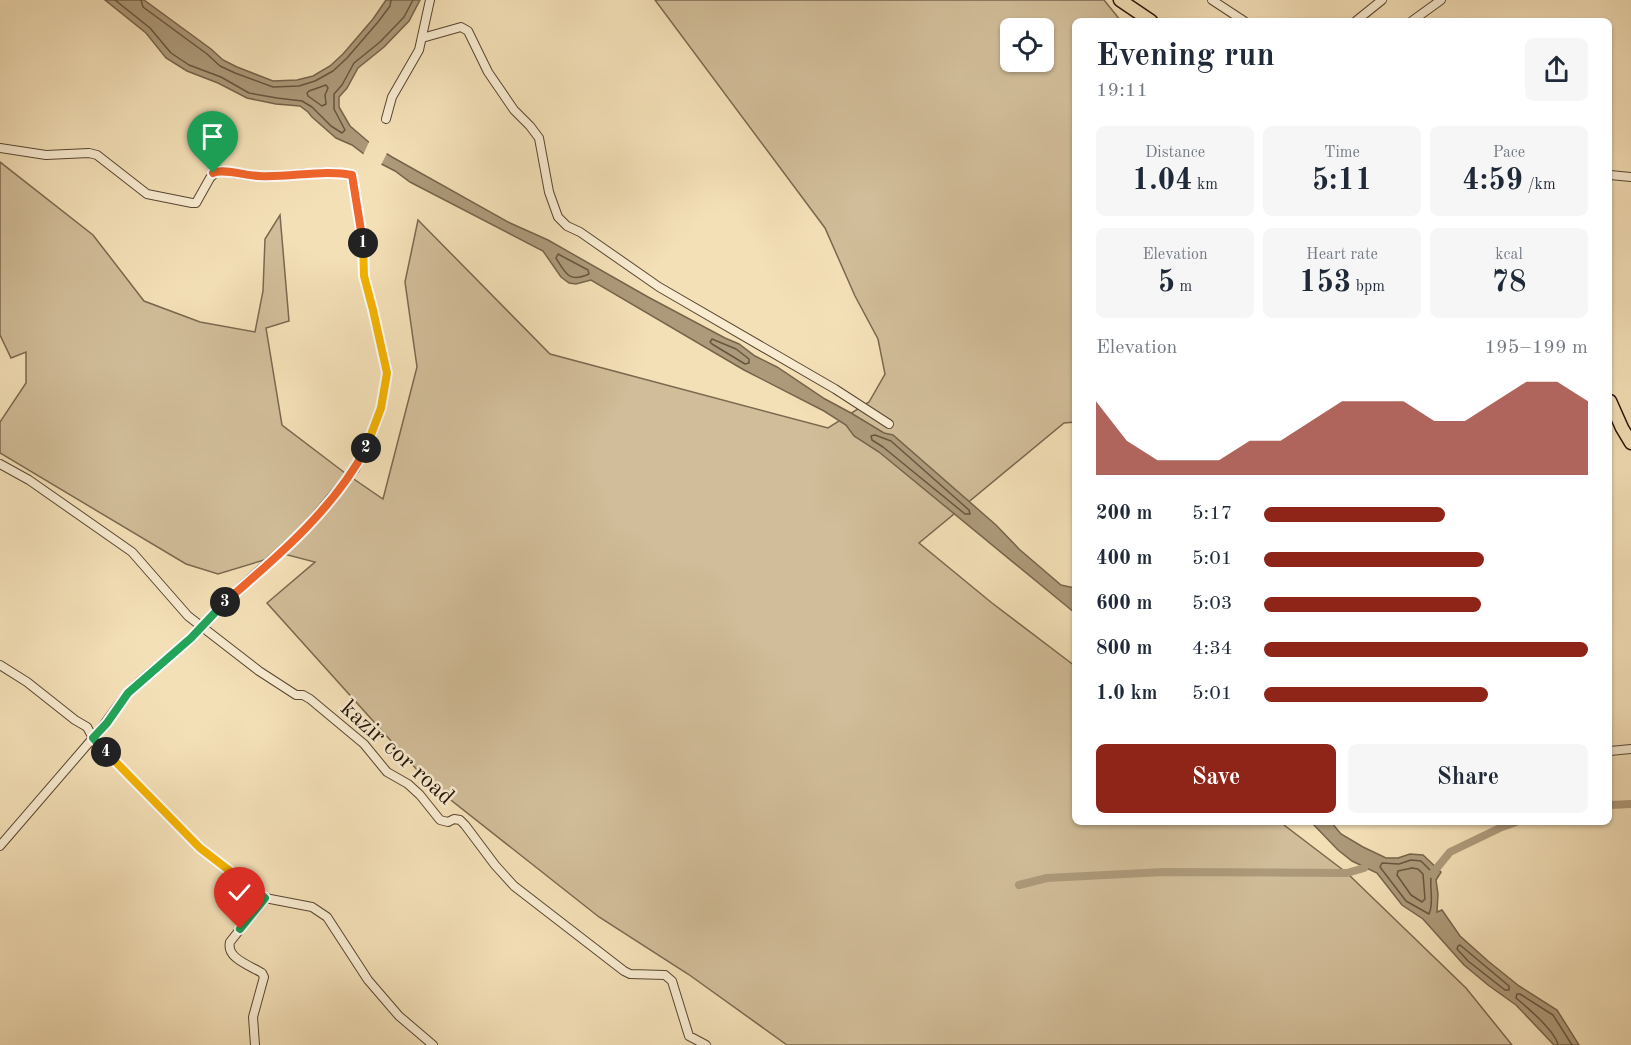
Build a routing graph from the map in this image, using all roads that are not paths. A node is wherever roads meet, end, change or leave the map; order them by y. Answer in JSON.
{"nodes":[{"id":1,"x":430,"y":0,"type":"edge"},
{"id":2,"x":1120,"y":0,"type":"edge"},
{"id":3,"x":1212,"y":0,"type":"edge"},
{"id":4,"x":1382,"y":0,"type":"edge"},
{"id":5,"x":1442,"y":0,"type":"edge"},
{"id":6,"x":1147,"y":18,"type":"edge"},
{"id":7,"x":1239,"y":18,"type":"edge"},
{"id":8,"x":1360,"y":18,"type":"edge"},
{"id":9,"x":1416,"y":18,"type":"edge"},
{"id":10,"x":422,"y":38,"type":"junction"},
{"id":11,"x":386,"y":119,"type":"dead end"},
{"id":12,"x":0,"y":148,"type":"edge"},
{"id":13,"x":1612,"y":175,"type":"edge"},
{"id":14,"x":1631,"y":177,"type":"edge"},
{"id":15,"x":1612,"y":406,"type":"edge"},
{"id":16,"x":889,"y":424,"type":"dead end"},
{"id":17,"x":1631,"y":443,"type":"edge"},
{"id":18,"x":0,"y":464,"type":"edge"},
{"id":19,"x":201,"y":626,"type":"junction"},
{"id":20,"x":0,"y":664,"type":"edge"},
{"id":21,"x":93,"y":738,"type":"junction"},
{"id":22,"x":1631,"y":749,"type":"edge"},
{"id":23,"x":1612,"y":751,"type":"edge"},
{"id":24,"x":0,"y":846,"type":"edge"},
{"id":25,"x":265,"y":898,"type":"junction"},
{"id":26,"x":255,"y":1045,"type":"edge"},
{"id":27,"x":432,"y":1045,"type":"edge"},
{"id":28,"x":706,"y":1045,"type":"edge"}],
"edges":[{"from":1,"to":10,"type":"street"},
{"from":2,"to":6,"type":"main road"},
{"from":3,"to":7,"type":"street"},
{"from":4,"to":8,"type":"street"},
{"from":5,"to":9,"type":"street"},
{"from":10,"to":11,"type":"street"},
{"from":10,"to":16,"type":"street"},
{"from":12,"to":19,"type":"street"},
{"from":13,"to":14,"type":"street"},
{"from":15,"to":17,"type":"main road"},
{"from":18,"to":19,"type":"street"},
{"from":19,"to":21,"type":"street"},
{"from":19,"to":28,"type":"street","name":"kazir cor road"},
{"from":20,"to":21,"type":"street"},
{"from":21,"to":24,"type":"street"},
{"from":21,"to":25,"type":"street"},
{"from":22,"to":23,"type":"street"},
{"from":25,"to":26,"type":"street"},
{"from":25,"to":27,"type":"street"}]}
